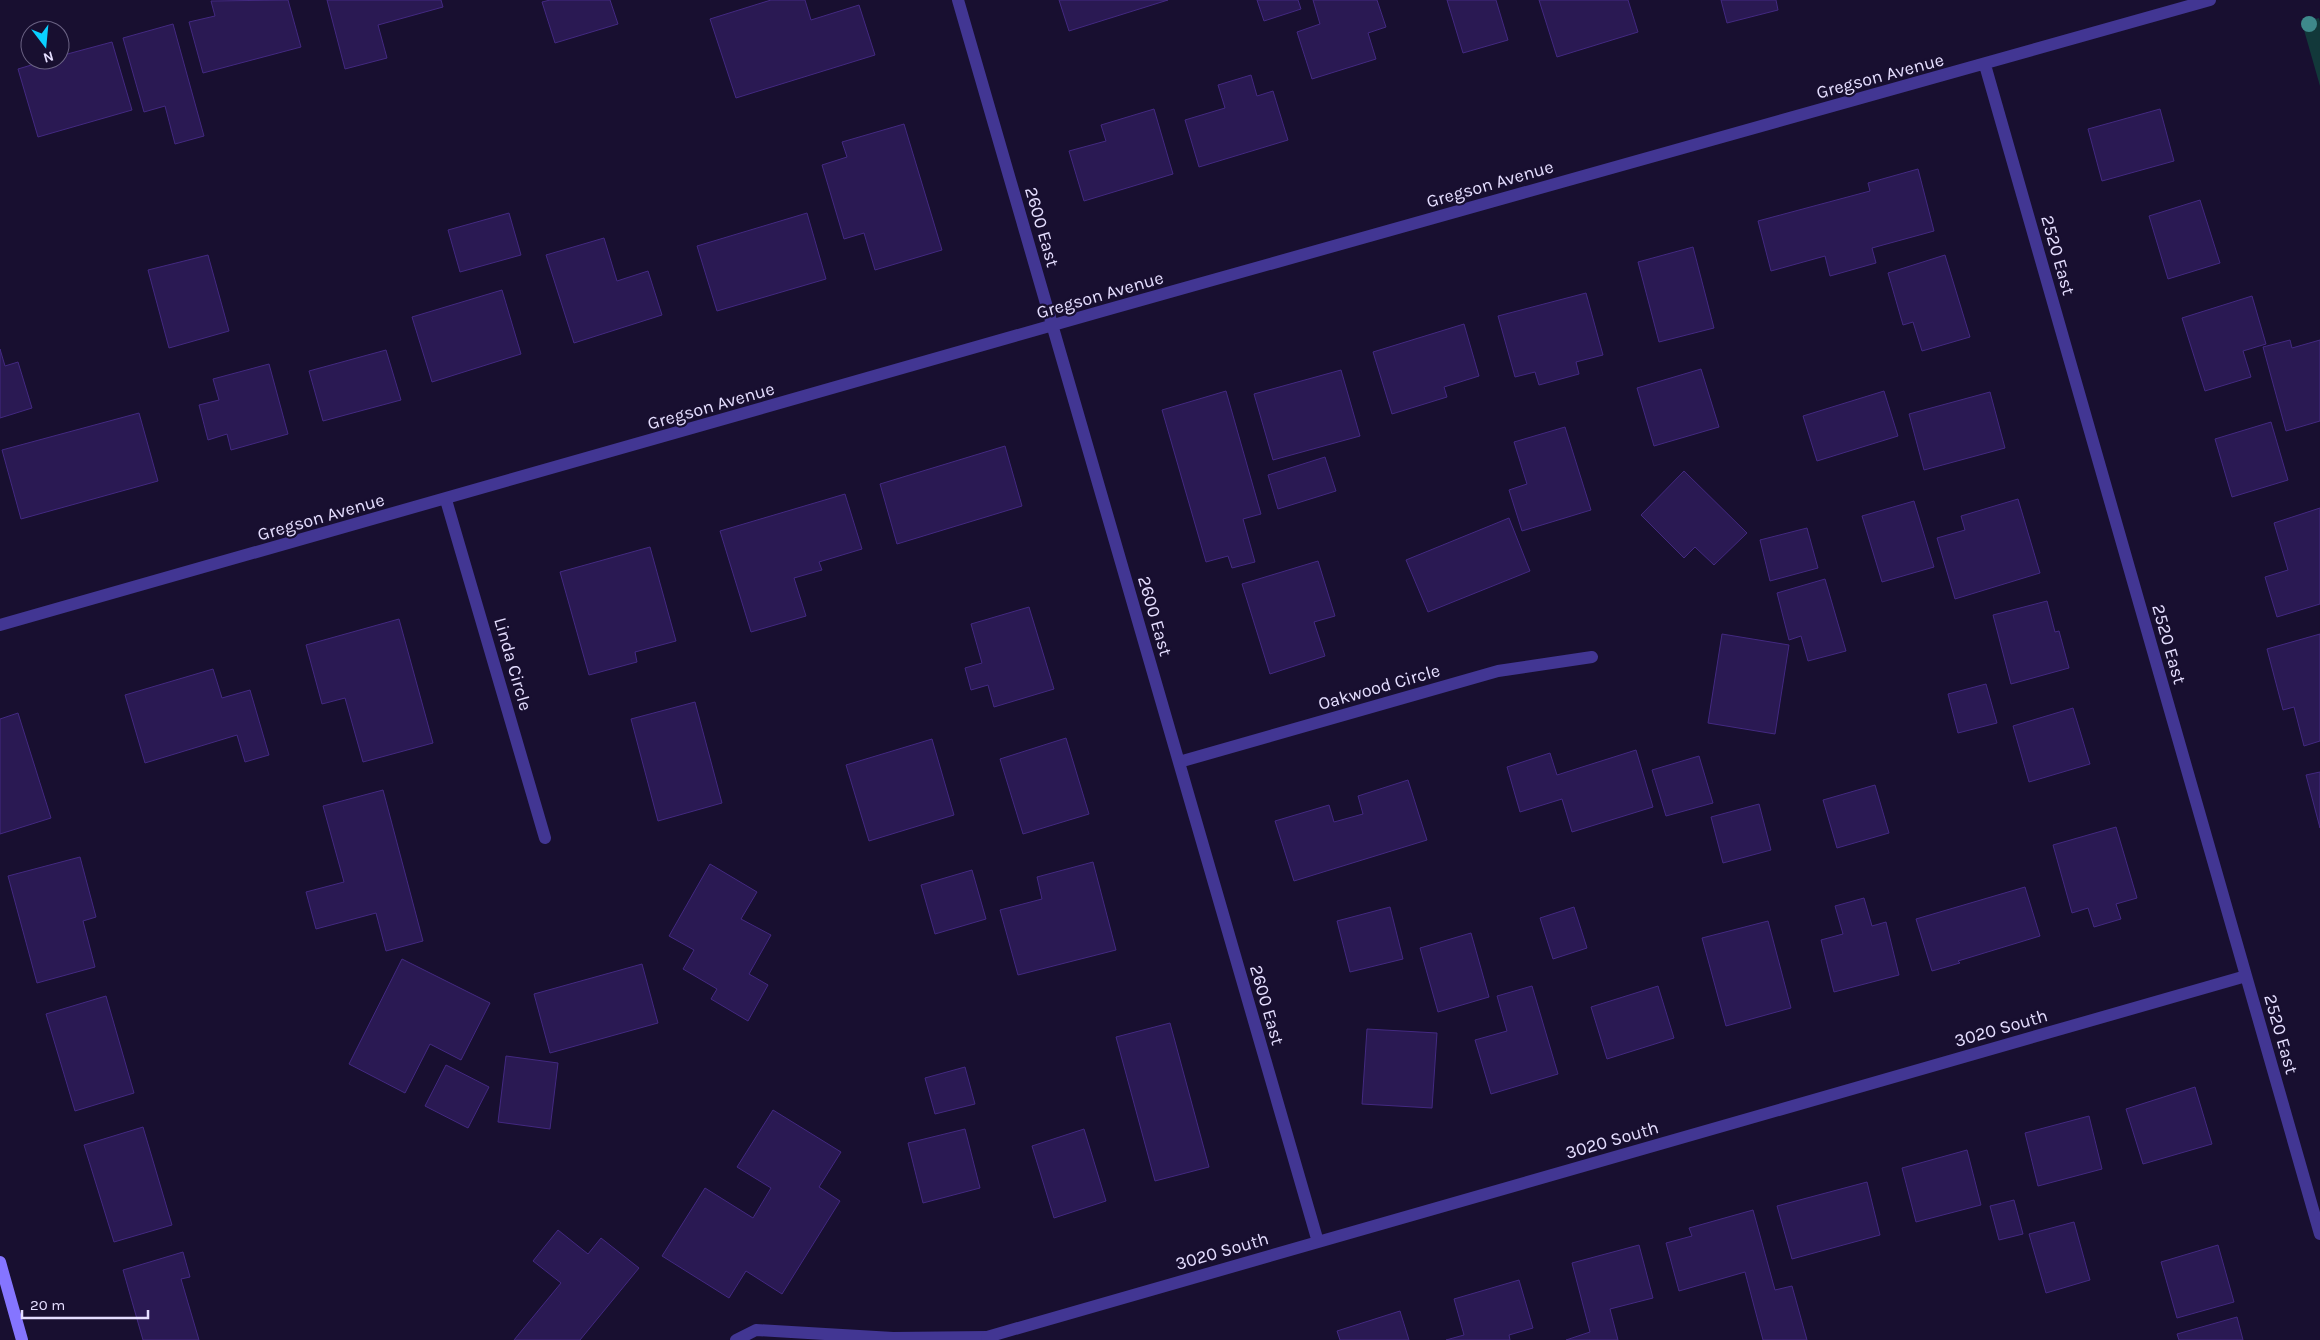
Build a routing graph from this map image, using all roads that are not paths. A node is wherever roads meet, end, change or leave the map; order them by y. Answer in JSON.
{"nodes":[{"id":1,"x":958,"y":0,"type":"edge"},
{"id":2,"x":2210,"y":0,"type":"edge"},
{"id":3,"x":1985,"y":65,"type":"junction"},
{"id":4,"x":1052,"y":326,"type":"junction"},
{"id":5,"x":446,"y":500,"type":"junction"},
{"id":6,"x":0,"y":625,"type":"edge"},
{"id":7,"x":1592,"y":657,"type":"dead end"},
{"id":8,"x":1179,"y":762,"type":"junction"},
{"id":9,"x":546,"y":838,"type":"dead end"},
{"id":10,"x":2246,"y":976,"type":"junction"},
{"id":11,"x":2320,"y":1234,"type":"edge"},
{"id":12,"x":1318,"y":1242,"type":"junction"},
{"id":13,"x":0,"y":1262,"type":"edge"},
{"id":14,"x":4,"y":1292,"type":"edge"},
{"id":15,"x":22,"y":1340,"type":"edge"},
{"id":16,"x":736,"y":1340,"type":"edge"}],
"edges":[{"from":1,"to":4,"type":"street","name":"2600 East"},
{"from":2,"to":3,"type":"street","name":"Gregson Avenue"},
{"from":3,"to":4,"type":"street","name":"Gregson Avenue"},
{"from":3,"to":10,"type":"street","name":"2520 East"},
{"from":4,"to":5,"type":"street","name":"Gregson Avenue"},
{"from":4,"to":8,"type":"street","name":"2600 East"},
{"from":5,"to":6,"type":"street","name":"Gregson Avenue"},
{"from":5,"to":9,"type":"street","name":"Linda Circle"},
{"from":7,"to":8,"type":"street","name":"Oakwood Circle"},
{"from":8,"to":12,"type":"street","name":"2600 East"},
{"from":10,"to":11,"type":"street","name":"2520 East"},
{"from":10,"to":12,"type":"street","name":"3020 South"},
{"from":12,"to":16,"type":"street","name":"3020 South"},
{"from":13,"to":14,"type":"street"},
{"from":14,"to":15,"type":"street"}]}
